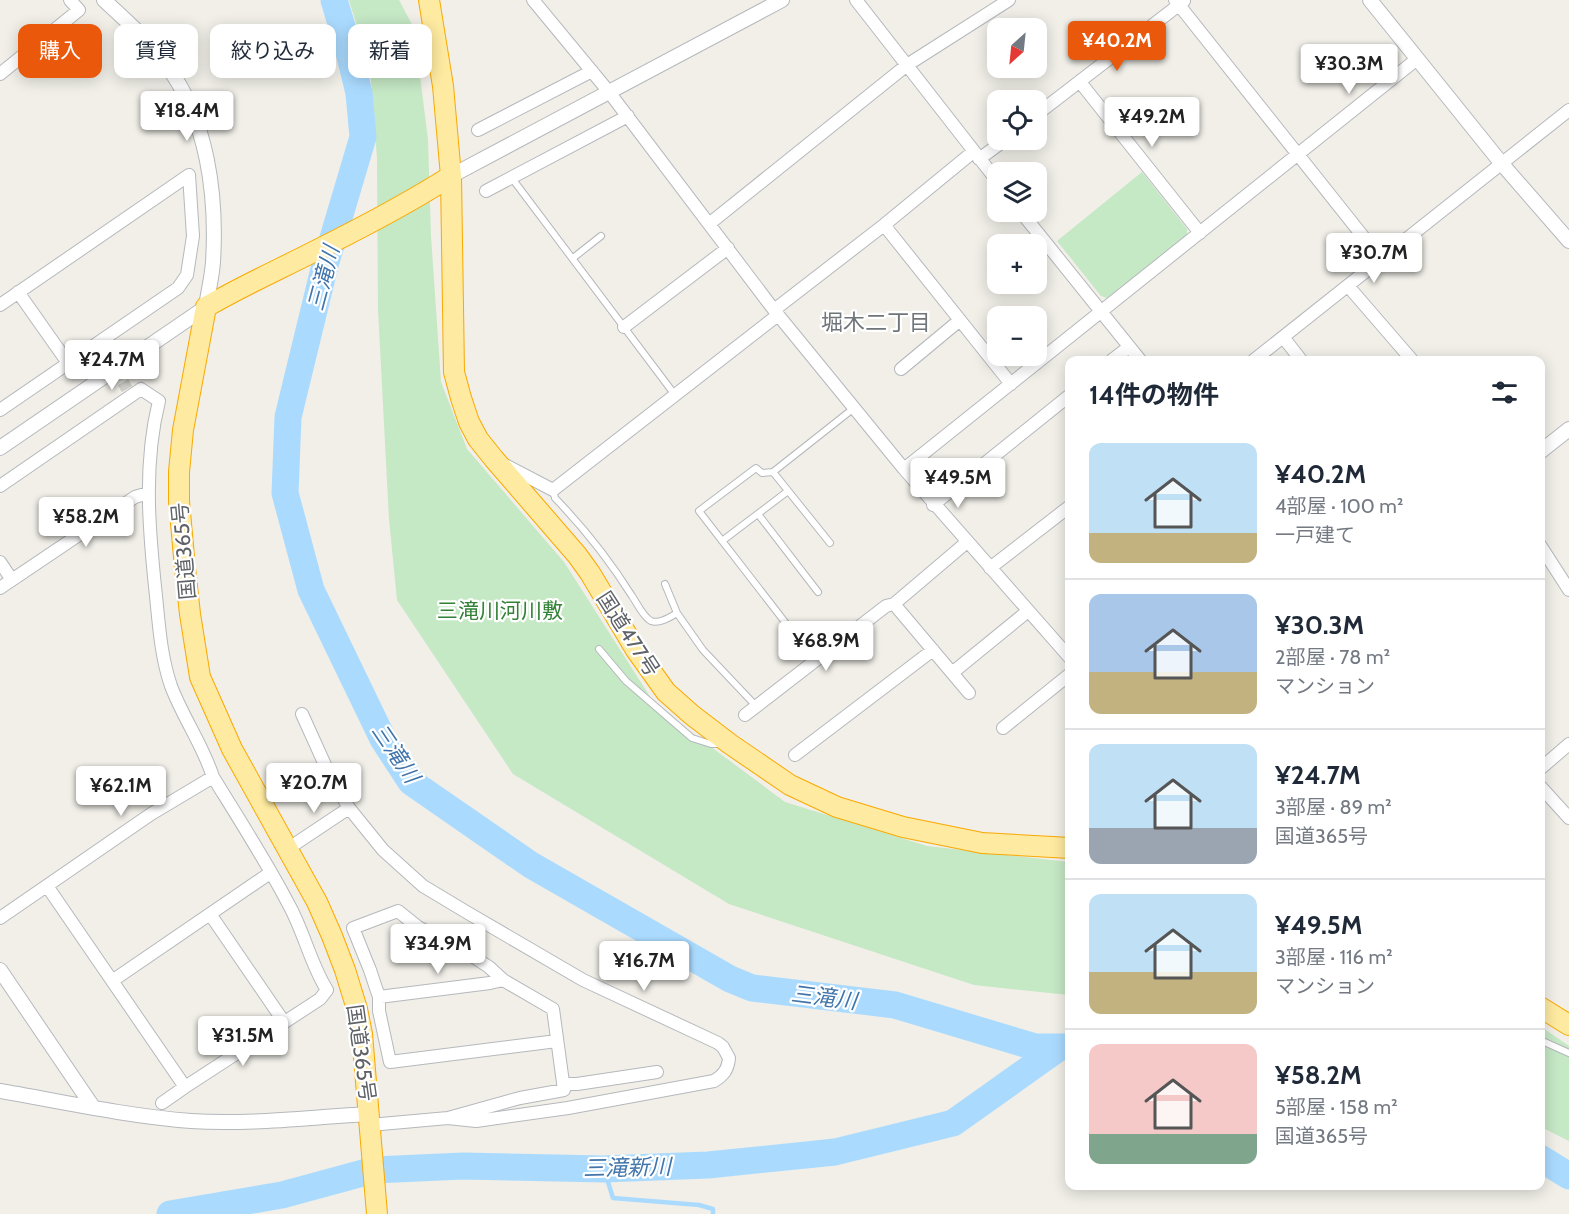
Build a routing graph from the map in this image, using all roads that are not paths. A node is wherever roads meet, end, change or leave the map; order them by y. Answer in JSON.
{"nodes":[{"id":1,"x":70,"y":0,"type":"edge"},
{"id":2,"x":104,"y":0,"type":"edge"},
{"id":3,"x":429,"y":0,"type":"edge"},
{"id":4,"x":533,"y":0,"type":"edge"},
{"id":5,"x":782,"y":0,"type":"edge"},
{"id":6,"x":856,"y":0,"type":"edge"},
{"id":7,"x":1009,"y":0,"type":"edge"},
{"id":8,"x":1370,"y":0,"type":"edge"},
{"id":9,"x":1179,"y":2,"type":"edge"},
{"id":10,"x":1417,"y":59,"type":"junction"},
{"id":11,"x":907,"y":65,"type":"junction"},
{"id":12,"x":592,"y":71,"type":"junction"},
{"id":13,"x":0,"y":74,"type":"edge"},
{"id":14,"x":1080,"y":82,"type":"junction"},
{"id":15,"x":609,"y":92,"type":"junction"},
{"id":16,"x":1047,"y":107,"type":"edge"},
{"id":17,"x":1569,"y":110,"type":"edge"},
{"id":18,"x":628,"y":116,"type":"junction"},
{"id":19,"x":478,"y":130,"type":"dead end"},
{"id":20,"x":987,"y":150,"type":"edge"},
{"id":21,"x":1299,"y":155,"type":"junction"},
{"id":22,"x":976,"y":156,"type":"junction"},
{"id":23,"x":1502,"y":164,"type":"junction"},
{"id":24,"x":987,"y":169,"type":"edge"},
{"id":25,"x":452,"y":176,"type":"junction"},
{"id":26,"x":511,"y":177,"type":"junction"},
{"id":27,"x":486,"y":191,"type":"dead end"},
{"id":28,"x":1029,"y":222,"type":"edge"},
{"id":29,"x":709,"y":224,"type":"junction"},
{"id":30,"x":884,"y":225,"type":"junction"},
{"id":31,"x":1200,"y":233,"type":"junction"},
{"id":32,"x":601,"y":236,"type":"dead end"},
{"id":33,"x":1569,"y":241,"type":"edge"},
{"id":34,"x":728,"y":248,"type":"junction"},
{"id":35,"x":573,"y":258,"type":"junction"},
{"id":36,"x":1381,"y":259,"type":"junction"},
{"id":37,"x":1348,"y":286,"type":"junction"},
{"id":38,"x":18,"y":292,"type":"junction"},
{"id":39,"x":0,"y":305,"type":"edge"},
{"id":40,"x":206,"y":307,"type":"junction"},
{"id":41,"x":1101,"y":312,"type":"junction"},
{"id":42,"x":776,"y":313,"type":"junction"},
{"id":43,"x":960,"y":320,"type":"junction"},
{"id":44,"x":624,"y":327,"type":"junction"},
{"id":45,"x":1283,"y":337,"type":"junction"},
{"id":46,"x":1129,"y":346,"type":"junction"},
{"id":47,"x":1117,"y":356,"type":"edge"},
{"id":48,"x":1137,"y":356,"type":"edge"},
{"id":49,"x":1259,"y":356,"type":"edge"},
{"id":50,"x":1298,"y":356,"type":"edge"},
{"id":51,"x":1409,"y":356,"type":"edge"},
{"id":52,"x":68,"y":363,"type":"junction"},
{"id":53,"x":901,"y":369,"type":"dead end"},
{"id":54,"x":1011,"y":384,"type":"junction"},
{"id":55,"x":675,"y":395,"type":"junction"},
{"id":56,"x":1065,"y":399,"type":"edge"},
{"id":57,"x":854,"y":408,"type":"junction"},
{"id":58,"x":0,"y":410,"type":"edge"},
{"id":59,"x":1569,"y":429,"type":"edge"},
{"id":60,"x":0,"y":448,"type":"edge"},
{"id":61,"x":1545,"y":448,"type":"edge"},
{"id":62,"x":494,"y":459,"type":"junction"},
{"id":63,"x":904,"y":469,"type":"junction"},
{"id":64,"x":773,"y":472,"type":"junction"},
{"id":65,"x":0,"y":486,"type":"edge"},
{"id":66,"x":554,"y":490,"type":"junction"},
{"id":67,"x":788,"y":491,"type":"junction"},
{"id":68,"x":148,"y":493,"type":"junction"},
{"id":69,"x":933,"y":505,"type":"junction"},
{"id":70,"x":1065,"y":510,"type":"edge"},
{"id":71,"x":758,"y":514,"type":"junction"},
{"id":72,"x":723,"y":541,"type":"junction"},
{"id":73,"x":967,"y":542,"type":"junction"},
{"id":74,"x":830,"y":543,"type":"dead end"},
{"id":75,"x":1545,"y":553,"type":"edge"},
{"id":76,"x":0,"y":562,"type":"edge"},
{"id":77,"x":990,"y":568,"type":"junction"},
{"id":78,"x":12,"y":579,"type":"junction"},
{"id":79,"x":665,"y":584,"type":"dead end"},
{"id":80,"x":0,"y":588,"type":"edge"},
{"id":81,"x":1569,"y":590,"type":"edge"},
{"id":82,"x":818,"y":592,"type":"dead end"},
{"id":83,"x":894,"y":604,"type":"junction"},
{"id":84,"x":1028,"y":611,"type":"junction"},
{"id":85,"x":677,"y":613,"type":"junction"},
{"id":86,"x":788,"y":626,"type":"dead end"},
{"id":87,"x":599,"y":649,"type":"dead end"},
{"id":88,"x":933,"y":650,"type":"junction"},
{"id":89,"x":1065,"y":652,"type":"edge"},
{"id":90,"x":952,"y":673,"type":"junction"},
{"id":91,"x":1065,"y":678,"type":"edge"},
{"id":92,"x":969,"y":693,"type":"dead end"},
{"id":93,"x":756,"y":706,"type":"junction"},
{"id":94,"x":302,"y":714,"type":"dead end"},
{"id":95,"x":745,"y":715,"type":"dead end"},
{"id":96,"x":1003,"y":728,"type":"dead end"},
{"id":97,"x":730,"y":744,"type":"junction"},
{"id":98,"x":1569,"y":744,"type":"edge"},
{"id":99,"x":795,"y":755,"type":"dead end"},
{"id":100,"x":1545,"y":764,"type":"edge"},
{"id":101,"x":213,"y":777,"type":"junction"},
{"id":102,"x":1545,"y":792,"type":"edge"},
{"id":103,"x":349,"y":808,"type":"junction"},
{"id":104,"x":1569,"y":818,"type":"edge"},
{"id":105,"x":295,"y":844,"type":"dead end"},
{"id":106,"x":1065,"y":848,"type":"edge"},
{"id":107,"x":270,"y":873,"type":"junction"},
{"id":108,"x":47,"y":886,"type":"junction"},
{"id":109,"x":210,"y":914,"type":"junction"},
{"id":110,"x":0,"y":918,"type":"edge"},
{"id":111,"x":0,"y":970,"type":"edge"},
{"id":112,"x":503,"y":980,"type":"junction"},
{"id":113,"x":112,"y":981,"type":"junction"},
{"id":114,"x":379,"y":998,"type":"junction"},
{"id":115,"x":1545,"y":1010,"type":"edge"},
{"id":116,"x":284,"y":1022,"type":"junction"},
{"id":117,"x":1569,"y":1025,"type":"edge"},
{"id":118,"x":557,"y":1041,"type":"junction"},
{"id":119,"x":1545,"y":1042,"type":"edge"},
{"id":120,"x":1569,"y":1053,"type":"edge"},
{"id":121,"x":657,"y":1072,"type":"dead end"},
{"id":122,"x":564,"y":1084,"type":"junction"},
{"id":123,"x":185,"y":1087,"type":"junction"},
{"id":124,"x":0,"y":1091,"type":"edge"},
{"id":125,"x":162,"y":1103,"type":"dead end"},
{"id":126,"x":93,"y":1107,"type":"junction"},
{"id":127,"x":448,"y":1118,"type":"junction"},
{"id":128,"x":370,"y":1128,"type":"junction"},
{"id":129,"x":377,"y":1214,"type":"edge"}],
"edges":[{"from":1,"to":13,"type":"street"},
{"from":2,"to":40,"type":"street"},
{"from":3,"to":25,"type":"highway"},
{"from":4,"to":12,"type":"street"},
{"from":5,"to":15,"type":"street"},
{"from":6,"to":11,"type":"street"},
{"from":7,"to":11,"type":"street"},
{"from":8,"to":10,"type":"street"},
{"from":9,"to":14,"type":"street"},
{"from":9,"to":21,"type":"street"},
{"from":10,"to":21,"type":"street"},
{"from":10,"to":23,"type":"street"},
{"from":11,"to":22,"type":"street"},
{"from":11,"to":29,"type":"street"},
{"from":12,"to":15,"type":"street"},
{"from":12,"to":19,"type":"street"},
{"from":14,"to":16,"type":"street"},
{"from":14,"to":31,"type":"street"},
{"from":15,"to":18,"type":"street"},
{"from":15,"to":25,"type":"street"},
{"from":17,"to":23,"type":"street"},
{"from":18,"to":26,"type":"street"},
{"from":18,"to":29,"type":"street"},
{"from":20,"to":22,"type":"street"},
{"from":21,"to":31,"type":"street"},
{"from":21,"to":36,"type":"street"},
{"from":22,"to":24,"type":"street"},
{"from":22,"to":30,"type":"street"},
{"from":23,"to":33,"type":"street"},
{"from":23,"to":36,"type":"street"},
{"from":25,"to":40,"type":"highway"},
{"from":25,"to":62,"type":"highway","name":"国道477号"},
{"from":26,"to":27,"type":"street"},
{"from":26,"to":35,"type":"lane"},
{"from":28,"to":41,"type":"street"},
{"from":29,"to":34,"type":"street"},
{"from":30,"to":42,"type":"street"},
{"from":30,"to":43,"type":"street"},
{"from":31,"to":41,"type":"street"},
{"from":32,"to":35,"type":"lane"},
{"from":34,"to":42,"type":"street"},
{"from":34,"to":44,"type":"street"},
{"from":35,"to":44,"type":"lane"},
{"from":36,"to":37,"type":"street"},
{"from":37,"to":45,"type":"street"},
{"from":37,"to":51,"type":"street"},
{"from":38,"to":39,"type":"street"},
{"from":38,"to":52,"type":"street"},
{"from":38,"to":52,"type":"street"},
{"from":40,"to":60,"type":"street"},
{"from":40,"to":128,"type":"highway","name":"国道365号"},
{"from":41,"to":46,"type":"street"},
{"from":41,"to":54,"type":"street"},
{"from":42,"to":55,"type":"street"},
{"from":42,"to":57,"type":"street"},
{"from":43,"to":53,"type":"street"},
{"from":43,"to":54,"type":"street"},
{"from":44,"to":55,"type":"lane"},
{"from":45,"to":49,"type":"street"},
{"from":45,"to":50,"type":"street"},
{"from":46,"to":47,"type":"street"},
{"from":46,"to":48,"type":"street"},
{"from":52,"to":58,"type":"street"},
{"from":54,"to":63,"type":"street"},
{"from":55,"to":66,"type":"street"},
{"from":56,"to":69,"type":"street"},
{"from":57,"to":63,"type":"street"},
{"from":57,"to":64,"type":"lane"},
{"from":59,"to":61,"type":"street"},
{"from":62,"to":66,"type":"street"},
{"from":62,"to":97,"type":"highway","name":"国道477号"},
{"from":63,"to":69,"type":"street"},
{"from":64,"to":67,"type":"lane"},
{"from":64,"to":72,"type":"lane"},
{"from":65,"to":68,"type":"street"},
{"from":66,"to":85,"type":"lane"},
{"from":67,"to":71,"type":"lane"},
{"from":67,"to":74,"type":"lane"},
{"from":68,"to":78,"type":"street"},
{"from":68,"to":101,"type":"street"},
{"from":69,"to":73,"type":"street"},
{"from":70,"to":77,"type":"street"},
{"from":71,"to":72,"type":"lane"},
{"from":71,"to":82,"type":"lane"},
{"from":72,"to":86,"type":"lane"},
{"from":73,"to":77,"type":"street"},
{"from":73,"to":83,"type":"street"},
{"from":75,"to":81,"type":"street"},
{"from":76,"to":78,"type":"street"},
{"from":77,"to":84,"type":"street"},
{"from":78,"to":80,"type":"street"},
{"from":79,"to":85,"type":"lane"},
{"from":83,"to":88,"type":"street"},
{"from":83,"to":93,"type":"street"},
{"from":84,"to":89,"type":"street"},
{"from":84,"to":90,"type":"street"},
{"from":85,"to":93,"type":"lane"},
{"from":87,"to":97,"type":"lane"},
{"from":88,"to":90,"type":"street"},
{"from":88,"to":99,"type":"street"},
{"from":90,"to":92,"type":"street"},
{"from":91,"to":96,"type":"street"},
{"from":93,"to":95,"type":"street"},
{"from":94,"to":103,"type":"street"},
{"from":97,"to":106,"type":"highway","name":"国道477号"},
{"from":98,"to":100,"type":"street"},
{"from":101,"to":107,"type":"street"},
{"from":101,"to":108,"type":"street"},
{"from":102,"to":104,"type":"street"},
{"from":103,"to":105,"type":"street"},
{"from":103,"to":127,"type":"street"},
{"from":107,"to":109,"type":"street"},
{"from":107,"to":116,"type":"street"},
{"from":108,"to":110,"type":"street"},
{"from":108,"to":113,"type":"street"},
{"from":109,"to":113,"type":"street"},
{"from":109,"to":116,"type":"street"},
{"from":111,"to":126,"type":"street"},
{"from":112,"to":114,"type":"street"},
{"from":112,"to":114,"type":"street"},
{"from":112,"to":118,"type":"street"},
{"from":113,"to":123,"type":"street"},
{"from":114,"to":118,"type":"street"},
{"from":115,"to":117,"type":"highway"},
{"from":116,"to":123,"type":"street"},
{"from":118,"to":122,"type":"street"},
{"from":119,"to":120,"type":"lane"},
{"from":121,"to":122,"type":"street"},
{"from":122,"to":127,"type":"street"},
{"from":123,"to":125,"type":"street"},
{"from":124,"to":126,"type":"street"},
{"from":126,"to":128,"type":"street"},
{"from":127,"to":128,"type":"street"},
{"from":128,"to":129,"type":"highway","name":"国道365号"}]}
